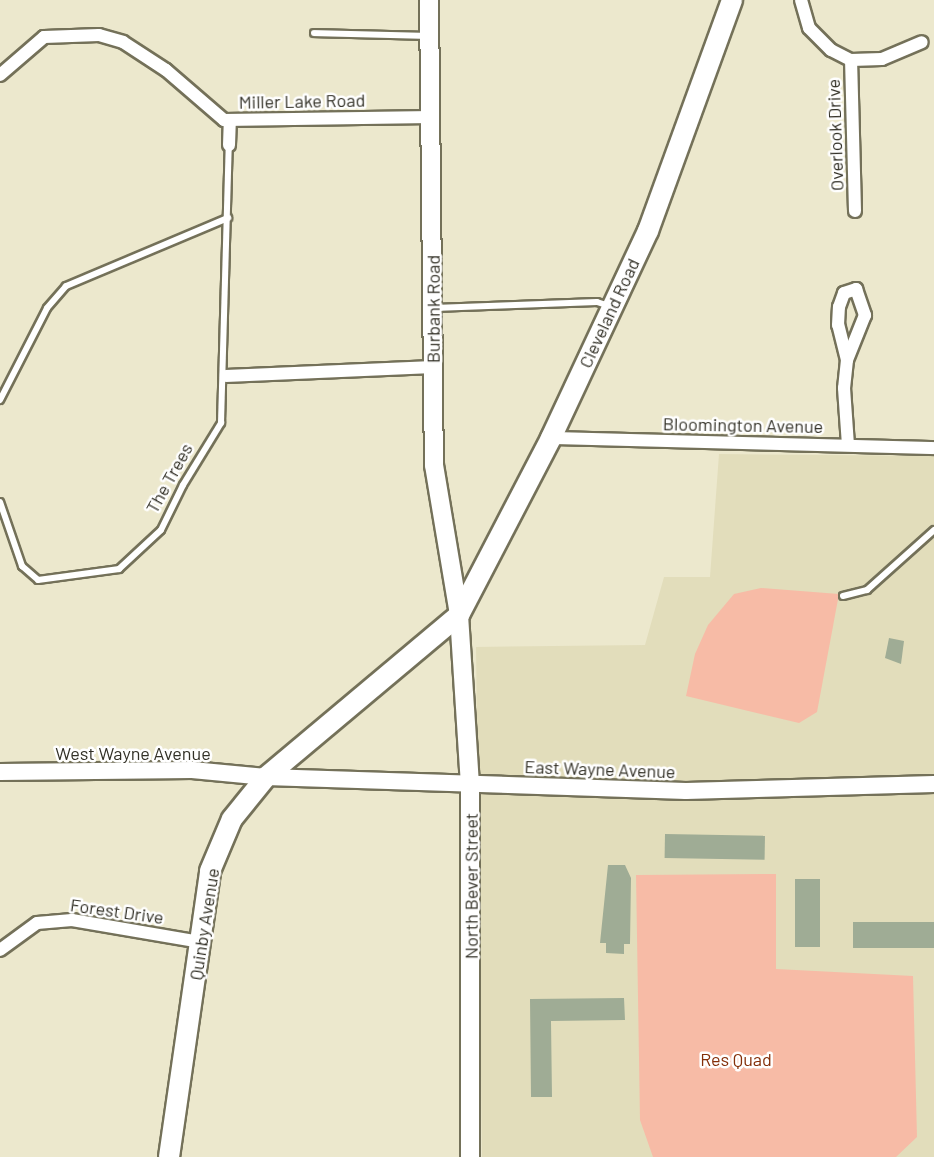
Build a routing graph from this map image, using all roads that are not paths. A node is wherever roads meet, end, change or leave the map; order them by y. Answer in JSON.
{"nodes":[{"id":1,"x":429,"y":0,"type":"edge"},
{"id":2,"x":732,"y":0,"type":"edge"},
{"id":3,"x":801,"y":0,"type":"edge"},
{"id":4,"x":314,"y":33,"type":"dead end"},
{"id":5,"x":430,"y":36,"type":"junction"},
{"id":6,"x":922,"y":42,"type":"dead end"},
{"id":7,"x":851,"y":60,"type":"junction"},
{"id":8,"x":0,"y":75,"type":"edge"},
{"id":9,"x":432,"y":117,"type":"junction"},
{"id":10,"x":230,"y":120,"type":"junction"},
{"id":11,"x":229,"y":145,"type":"joint"},
{"id":12,"x":855,"y":211,"type":"dead end"},
{"id":13,"x":228,"y":218,"type":"junction"},
{"id":14,"x":612,"y":307,"type":"junction"},
{"id":15,"x":433,"y":308,"type":"junction"},
{"id":16,"x":848,"y":360,"type":"junction"},
{"id":17,"x":433,"y":367,"type":"junction"},
{"id":18,"x":226,"y":376,"type":"junction"},
{"id":19,"x":0,"y":400,"type":"edge"},
{"id":20,"x":551,"y":438,"type":"junction"},
{"id":21,"x":848,"y":445,"type":"junction"},
{"id":22,"x":934,"y":448,"type":"edge"},
{"id":23,"x":0,"y":501,"type":"edge"},
{"id":24,"x":934,"y":530,"type":"edge"},
{"id":25,"x":843,"y":596,"type":"dead end"},
{"id":26,"x":459,"y":615,"type":"junction"},
{"id":27,"x":0,"y":772,"type":"edge"},
{"id":28,"x":266,"y":777,"type":"junction"},
{"id":29,"x":470,"y":784,"type":"junction"},
{"id":30,"x":934,"y":784,"type":"edge"},
{"id":31,"x":201,"y":942,"type":"junction"},
{"id":32,"x":0,"y":950,"type":"edge"},
{"id":33,"x":169,"y":1157,"type":"edge"},
{"id":34,"x":470,"y":1157,"type":"edge"}],
"edges":[{"from":1,"to":5,"type":"main road","name":"Burbank Road"},
{"from":2,"to":14,"type":"main road","name":"Cleveland Road"},
{"from":3,"to":7,"type":"street"},
{"from":4,"to":5,"type":"lane"},
{"from":5,"to":9,"type":"main road","name":"Burbank Road"},
{"from":6,"to":7,"type":"street","name":"Overlook Drive"},
{"from":7,"to":12,"type":"street","name":"Overlook Drive"},
{"from":8,"to":10,"type":"street","name":"Miller Lake Road"},
{"from":9,"to":10,"type":"street","name":"Miller Lake Road"},
{"from":9,"to":15,"type":"main road","name":"Burbank Road"},
{"from":10,"to":11,"type":"street","name":"The Trees"},
{"from":11,"to":13,"type":"lane","name":"The Trees"},
{"from":13,"to":18,"type":"lane","name":"The Trees"},
{"from":13,"to":19,"type":"lane"},
{"from":14,"to":15,"type":"lane"},
{"from":14,"to":20,"type":"main road","name":"Cleveland Road"},
{"from":15,"to":17,"type":"main road","name":"Burbank Road"},
{"from":16,"to":16,"type":"street"},
{"from":16,"to":21,"type":"street"},
{"from":17,"to":18,"type":"street"},
{"from":17,"to":26,"type":"main road","name":"Burbank Road"},
{"from":18,"to":23,"type":"lane","name":"The Trees"},
{"from":20,"to":21,"type":"street","name":"Bloomington Avenue"},
{"from":20,"to":26,"type":"main road","name":"Cleveland Road"},
{"from":21,"to":22,"type":"street","name":"Bloomington Avenue"},
{"from":24,"to":25,"type":"lane"},
{"from":26,"to":28,"type":"main road","name":"Quinby Avenue"},
{"from":26,"to":29,"type":"main road","name":"North Bever Street"},
{"from":27,"to":28,"type":"street","name":"West Wayne Avenue"},
{"from":28,"to":29,"type":"street","name":"East Wayne Avenue"},
{"from":28,"to":31,"type":"main road","name":"Quinby Avenue"},
{"from":29,"to":30,"type":"street","name":"East Wayne Avenue"},
{"from":29,"to":34,"type":"main road","name":"North Bever Street"},
{"from":31,"to":32,"type":"street","name":"Forest Drive"},
{"from":31,"to":33,"type":"main road","name":"Quinby Avenue"}]}
